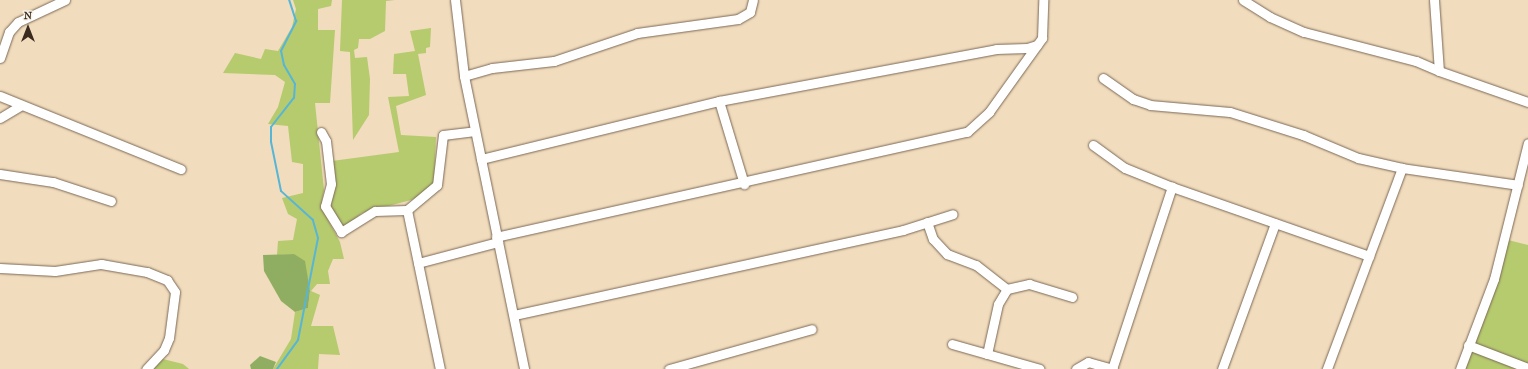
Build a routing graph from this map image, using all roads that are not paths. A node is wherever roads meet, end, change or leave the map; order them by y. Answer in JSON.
{"nodes":[{"id":1,"x":65,"y":0,"type":"edge"},
{"id":2,"x":454,"y":0,"type":"edge"},
{"id":3,"x":752,"y":0,"type":"edge"},
{"id":4,"x":1043,"y":0,"type":"edge"},
{"id":5,"x":1243,"y":0,"type":"edge"},
{"id":6,"x":1434,"y":0,"type":"edge"},
{"id":7,"x":1037,"y":45,"type":"junction"},
{"id":8,"x":0,"y":58,"type":"edge"},
{"id":9,"x":1439,"y":71,"type":"junction"},
{"id":10,"x":464,"y":76,"type":"junction"},
{"id":11,"x":1103,"y":78,"type":"dead end"},
{"id":12,"x":0,"y":96,"type":"edge"},
{"id":13,"x":719,"y":101,"type":"junction"},
{"id":14,"x":1528,"y":102,"type":"edge"},
{"id":15,"x":20,"y":106,"type":"junction"},
{"id":16,"x":0,"y":118,"type":"edge"},
{"id":17,"x":475,"y":131,"type":"junction"},
{"id":18,"x":321,"y":132,"type":"dead end"},
{"id":19,"x":1528,"y":143,"type":"edge"},
{"id":20,"x":1093,"y":145,"type":"dead end"},
{"id":21,"x":481,"y":159,"type":"junction"},
{"id":22,"x":1402,"y":168,"type":"junction"},
{"id":23,"x":181,"y":169,"type":"dead end"},
{"id":24,"x":0,"y":174,"type":"edge"},
{"id":25,"x":744,"y":184,"type":"junction"},
{"id":26,"x":1518,"y":185,"type":"junction"},
{"id":27,"x":1172,"y":187,"type":"junction"},
{"id":28,"x":111,"y":201,"type":"dead end"},
{"id":29,"x":407,"y":210,"type":"junction"},
{"id":30,"x":953,"y":214,"type":"dead end"},
{"id":31,"x":927,"y":222,"type":"junction"},
{"id":32,"x":1275,"y":223,"type":"junction"},
{"id":33,"x":497,"y":239,"type":"junction"},
{"id":34,"x":1369,"y":256,"type":"junction"},
{"id":35,"x":418,"y":263,"type":"junction"},
{"id":36,"x":0,"y":268,"type":"edge"},
{"id":37,"x":1007,"y":289,"type":"junction"},
{"id":38,"x":1072,"y":297,"type":"dead end"},
{"id":39,"x":514,"y":315,"type":"junction"},
{"id":40,"x":812,"y":329,"type":"dead end"},
{"id":41,"x":952,"y":344,"type":"dead end"},
{"id":42,"x":1468,"y":345,"type":"junction"},
{"id":43,"x":987,"y":354,"type":"junction"},
{"id":44,"x":1528,"y":368,"type":"edge"},
{"id":45,"x":146,"y":369,"type":"edge"},
{"id":46,"x":440,"y":369,"type":"edge"},
{"id":47,"x":524,"y":369,"type":"edge"},
{"id":48,"x":668,"y":369,"type":"edge"},
{"id":49,"x":679,"y":369,"type":"edge"},
{"id":50,"x":1040,"y":369,"type":"edge"},
{"id":51,"x":1076,"y":369,"type":"edge"},
{"id":52,"x":1112,"y":369,"type":"edge"},
{"id":53,"x":1222,"y":369,"type":"edge"},
{"id":54,"x":1327,"y":369,"type":"edge"},
{"id":55,"x":1460,"y":369,"type":"edge"}],
"edges":[{"from":1,"to":8,"type":"street"},
{"from":2,"to":10,"type":"street"},
{"from":3,"to":10,"type":"street"},
{"from":4,"to":7,"type":"street"},
{"from":5,"to":9,"type":"street"},
{"from":6,"to":9,"type":"street"},
{"from":7,"to":13,"type":"street"},
{"from":7,"to":25,"type":"street"},
{"from":9,"to":14,"type":"street"},
{"from":10,"to":17,"type":"street"},
{"from":11,"to":22,"type":"street"},
{"from":12,"to":15,"type":"street"},
{"from":13,"to":21,"type":"street"},
{"from":13,"to":25,"type":"street"},
{"from":15,"to":16,"type":"street"},
{"from":15,"to":23,"type":"street"},
{"from":17,"to":21,"type":"street"},
{"from":17,"to":29,"type":"street"},
{"from":18,"to":29,"type":"street"},
{"from":19,"to":26,"type":"street"},
{"from":20,"to":27,"type":"street"},
{"from":21,"to":33,"type":"street"},
{"from":22,"to":26,"type":"street"},
{"from":22,"to":34,"type":"street"},
{"from":24,"to":28,"type":"street"},
{"from":25,"to":33,"type":"street"},
{"from":26,"to":42,"type":"street"},
{"from":27,"to":32,"type":"street"},
{"from":27,"to":52,"type":"street"},
{"from":29,"to":35,"type":"street"},
{"from":30,"to":31,"type":"street"},
{"from":31,"to":37,"type":"street"},
{"from":31,"to":39,"type":"street"},
{"from":32,"to":34,"type":"street"},
{"from":32,"to":53,"type":"street"},
{"from":33,"to":35,"type":"street"},
{"from":33,"to":39,"type":"street"},
{"from":34,"to":54,"type":"street"},
{"from":35,"to":46,"type":"street"},
{"from":36,"to":45,"type":"street"},
{"from":37,"to":38,"type":"street"},
{"from":37,"to":43,"type":"street"},
{"from":39,"to":47,"type":"street"},
{"from":40,"to":49,"type":"street"},
{"from":41,"to":43,"type":"street"},
{"from":42,"to":44,"type":"street"},
{"from":42,"to":55,"type":"street"},
{"from":43,"to":50,"type":"street"},
{"from":48,"to":49,"type":"street"},
{"from":51,"to":52,"type":"street"}]}
